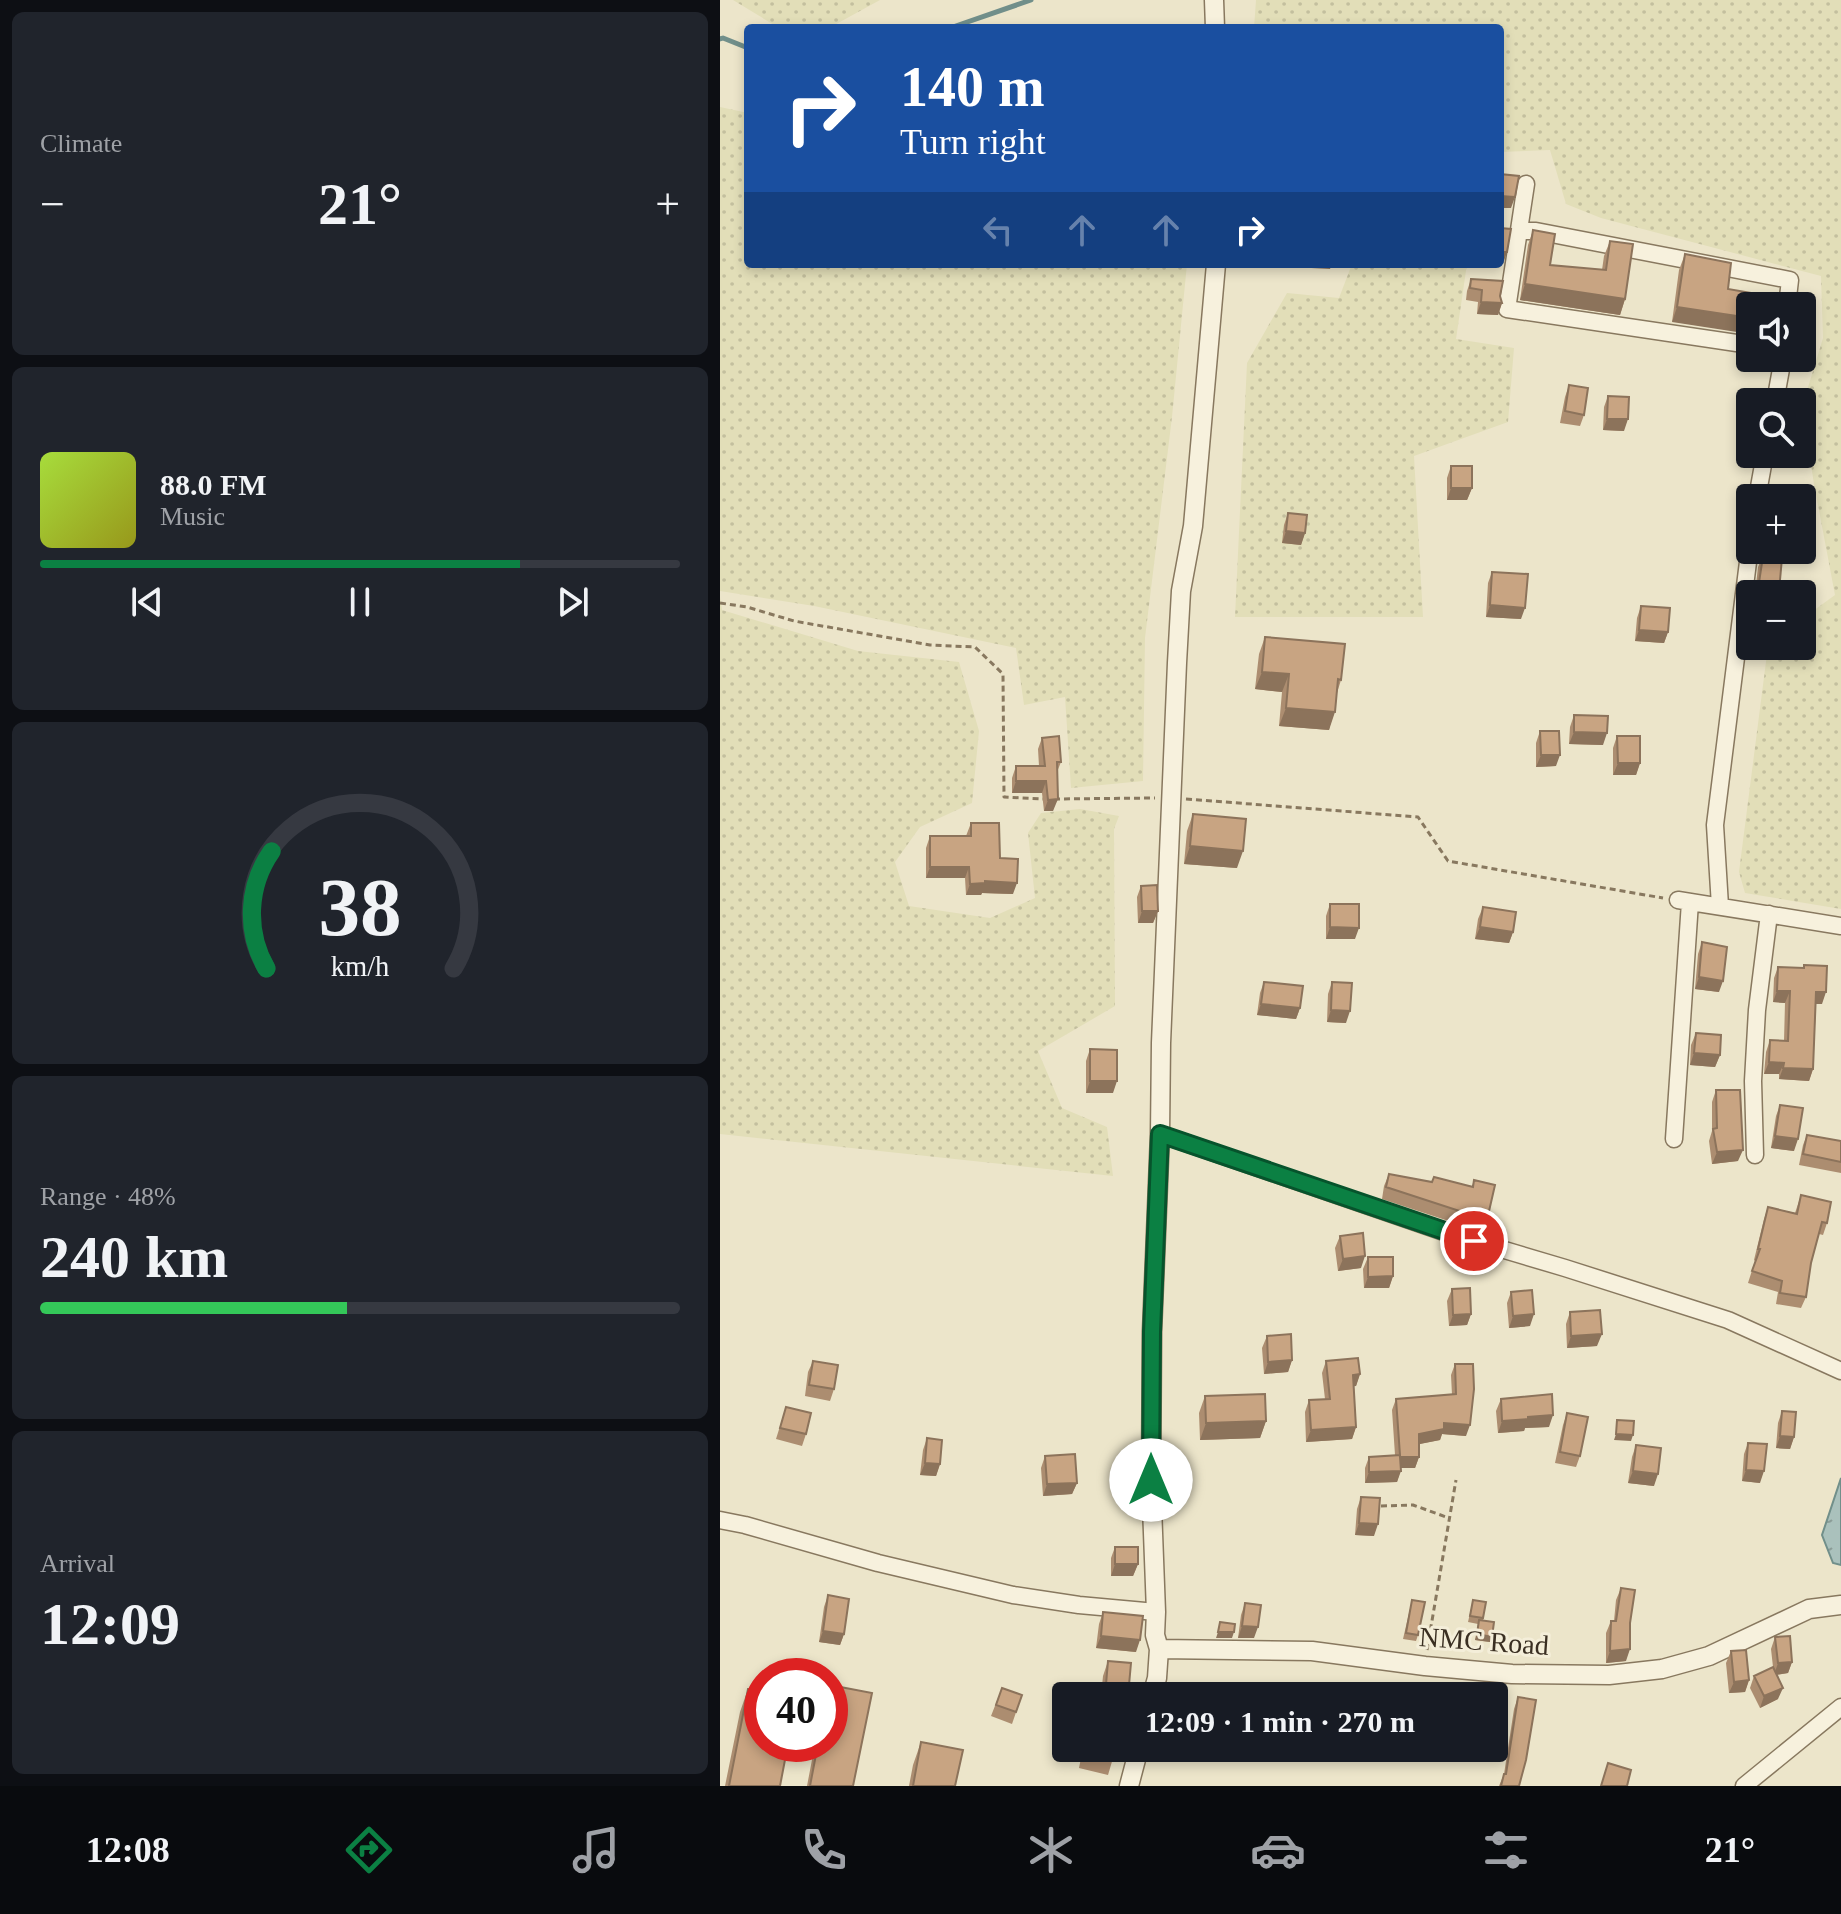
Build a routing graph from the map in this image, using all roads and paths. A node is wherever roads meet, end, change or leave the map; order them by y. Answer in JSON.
{"nodes":[{"id":1,"x":1214,"y":0,"type":"edge"},
{"id":2,"x":1215,"y":24,"type":"edge"},
{"id":3,"x":1526,"y":184,"type":"dead end"},
{"id":4,"x":1520,"y":231,"type":"junction"},
{"id":5,"x":1216,"y":268,"type":"edge"},
{"id":6,"x":1789,"y":292,"type":"edge"},
{"id":7,"x":1736,"y":343,"type":"edge"},
{"id":8,"x":1748,"y":564,"type":"edge"},
{"id":9,"x":1720,"y":906,"type":"junction"},
{"id":10,"x":1769,"y":914,"type":"junction"},
{"id":11,"x":1841,"y":926,"type":"edge"},
{"id":12,"x":1160,"y":1134,"type":"junction"},
{"id":13,"x":1674,"y":1139,"type":"dead end"},
{"id":14,"x":1755,"y":1155,"type":"dead end"},
{"id":15,"x":1841,"y":1371,"type":"edge"},
{"id":16,"x":1456,"y":1480,"type":"dead end"},
{"id":17,"x":1381,"y":1506,"type":"edge"},
{"id":18,"x":1449,"y":1518,"type":"junction"},
{"id":19,"x":720,"y":1520,"type":"edge"},
{"id":20,"x":1841,"y":1605,"type":"edge"},
{"id":21,"x":1156,"y":1612,"type":"junction"},
{"id":22,"x":1159,"y":1649,"type":"junction"},
{"id":23,"x":1425,"y":1666,"type":"junction"},
{"id":24,"x":1156,"y":1682,"type":"edge"},
{"id":25,"x":1841,"y":1707,"type":"edge"},
{"id":26,"x":1135,"y":1762,"type":"edge"},
{"id":27,"x":1129,"y":1786,"type":"edge"},
{"id":28,"x":1744,"y":1786,"type":"edge"}],
"edges":[{"from":1,"to":2,"type":"street"},
{"from":3,"to":4,"type":"street"},
{"from":4,"to":6,"type":"street"},
{"from":4,"to":7,"type":"street"},
{"from":5,"to":12,"type":"street"},
{"from":8,"to":9,"type":"street"},
{"from":9,"to":10,"type":"street"},
{"from":9,"to":13,"type":"street"},
{"from":10,"to":11,"type":"street"},
{"from":10,"to":14,"type":"street"},
{"from":12,"to":15,"type":"street"},
{"from":12,"to":21,"type":"street"},
{"from":16,"to":18,"type":"path"},
{"from":17,"to":18,"type":"path"},
{"from":18,"to":23,"type":"path"},
{"from":19,"to":21,"type":"street"},
{"from":20,"to":23,"type":"street","name":"NMC Road"},
{"from":21,"to":22,"type":"street"},
{"from":22,"to":23,"type":"street","name":"NMC Road"},
{"from":22,"to":24,"type":"street"},
{"from":25,"to":28,"type":"street"},
{"from":26,"to":27,"type":"street"}]}
